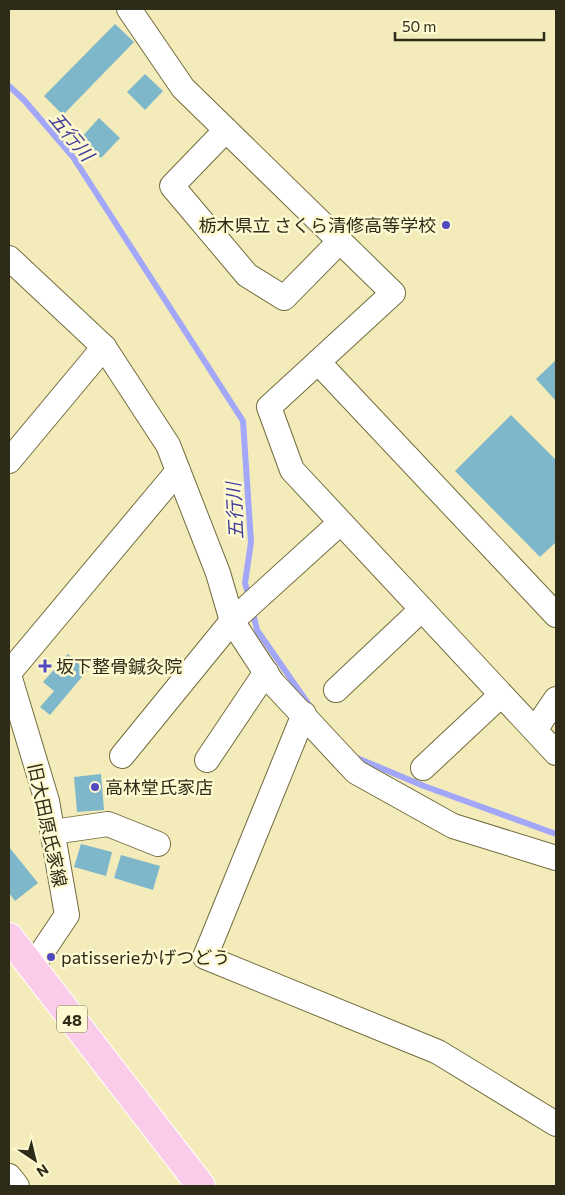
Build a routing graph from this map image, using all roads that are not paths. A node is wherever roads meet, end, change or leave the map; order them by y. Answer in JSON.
{"nodes":[{"id":1,"x":129,"y":9,"type":"edge"},
{"id":2,"x":226,"y":130,"type":"junction"},
{"id":3,"x":340,"y":241,"type":"junction"},
{"id":4,"x":9,"y":258,"type":"edge"},
{"id":5,"x":104,"y":347,"type":"junction"},
{"id":6,"x":318,"y":362,"type":"junction"},
{"id":7,"x":9,"y":461,"type":"edge"},
{"id":8,"x":178,"y":471,"type":"junction"},
{"id":9,"x":340,"y":523,"type":"junction"},
{"id":10,"x":422,"y":610,"type":"junction"},
{"id":11,"x":556,"y":615,"type":"edge"},
{"id":12,"x":232,"y":621,"type":"junction"},
{"id":13,"x":266,"y":672,"type":"junction"},
{"id":14,"x":9,"y":674,"type":"edge"},
{"id":15,"x":336,"y":690,"type":"dead end"},
{"id":16,"x":501,"y":694,"type":"junction"},
{"id":17,"x":556,"y":699,"type":"edge"},
{"id":18,"x":304,"y":714,"type":"junction"},
{"id":19,"x":535,"y":730,"type":"junction"},
{"id":20,"x":556,"y":753,"type":"edge"},
{"id":21,"x":122,"y":756,"type":"dead end"},
{"id":22,"x":207,"y":760,"type":"dead end"},
{"id":23,"x":423,"y":768,"type":"dead end"},
{"id":24,"x":53,"y":832,"type":"junction"},
{"id":25,"x":158,"y":844,"type":"dead end"},
{"id":26,"x":556,"y":858,"type":"edge"},
{"id":27,"x":9,"y":937,"type":"edge"},
{"id":28,"x":32,"y":966,"type":"junction"},
{"id":29,"x":556,"y":1124,"type":"edge"},
{"id":30,"x":199,"y":1186,"type":"edge"}],
"edges":[{"from":1,"to":2,"type":"street"},
{"from":2,"to":3,"type":"street"},
{"from":2,"to":3,"type":"street"},
{"from":3,"to":6,"type":"street"},
{"from":4,"to":5,"type":"street"},
{"from":5,"to":7,"type":"street"},
{"from":5,"to":8,"type":"street"},
{"from":6,"to":9,"type":"street"},
{"from":6,"to":11,"type":"street"},
{"from":8,"to":12,"type":"street"},
{"from":8,"to":14,"type":"street"},
{"from":9,"to":10,"type":"street"},
{"from":9,"to":12,"type":"street"},
{"from":10,"to":15,"type":"street"},
{"from":10,"to":16,"type":"street"},
{"from":12,"to":13,"type":"street"},
{"from":12,"to":21,"type":"street"},
{"from":13,"to":18,"type":"street"},
{"from":13,"to":22,"type":"street"},
{"from":14,"to":24,"type":"street","name":"旧大田原氏家線"},
{"from":16,"to":19,"type":"street"},
{"from":16,"to":23,"type":"street"},
{"from":17,"to":19,"type":"street"},
{"from":18,"to":26,"type":"street"},
{"from":18,"to":29,"type":"street"},
{"from":19,"to":20,"type":"street"},
{"from":24,"to":25,"type":"street"},
{"from":24,"to":28,"type":"street","name":"旧大田原氏家線"},
{"from":27,"to":28,"type":"main road","number":"48"},
{"from":28,"to":30,"type":"main road","number":"48"}]}
